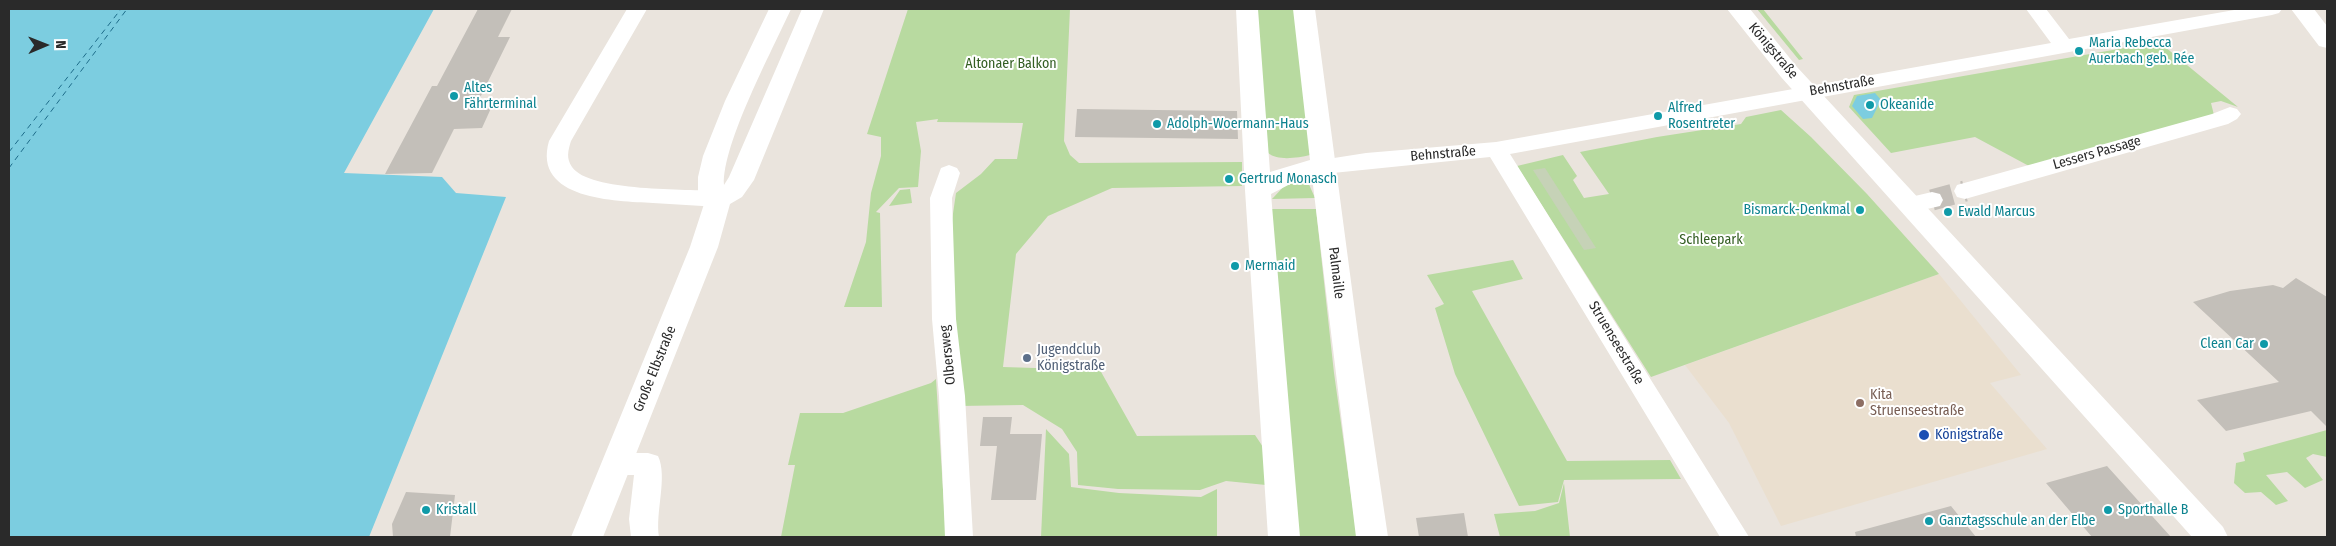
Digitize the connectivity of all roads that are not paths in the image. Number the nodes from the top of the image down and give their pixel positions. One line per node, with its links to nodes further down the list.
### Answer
1 (637, 9): 19 (street)
2 (780, 9): 19 (main road)
3 (812, 9): 19 (main road)
4 (1247, 9): 17 (main road)
5 (1304, 9): 15 (main road, Palmaille)
6 (1738, 9): 12 (main road, Königstraße)
7 (2036, 9): 11 (street)
8 (2272, 9): 11 (street, Behnstraße)
9 (2302, 9): 10 (main road)
10 (2327, 41)
11 (2064, 46): 12 (street, Behnstraße)
12 (1807, 92): 14 (street, Behnstraße); 27 (main road, Königstraße)
13 (2230, 114): 18 (street, Lessers Passage)
14 (1496, 149): 15 (street, Behnstraße); 26 (street, Struenseestraße)
15 (1323, 166): 17 (main road); 25 (main road, Palmaille)
16 (949, 173): 23 (street, Olbersweg)
17 (1258, 190): 24 (main road)
18 (1965, 191)
19 (719, 199): 20 (main road, Große Elbstraße)
20 (616, 464): 21 (main road, Große Elbstraße); 22 (street)
21 (587, 537)
22 (645, 537)
23 (959, 537)
24 (1284, 537)
25 (1372, 537)
26 (1735, 537)
27 (2212, 537)

